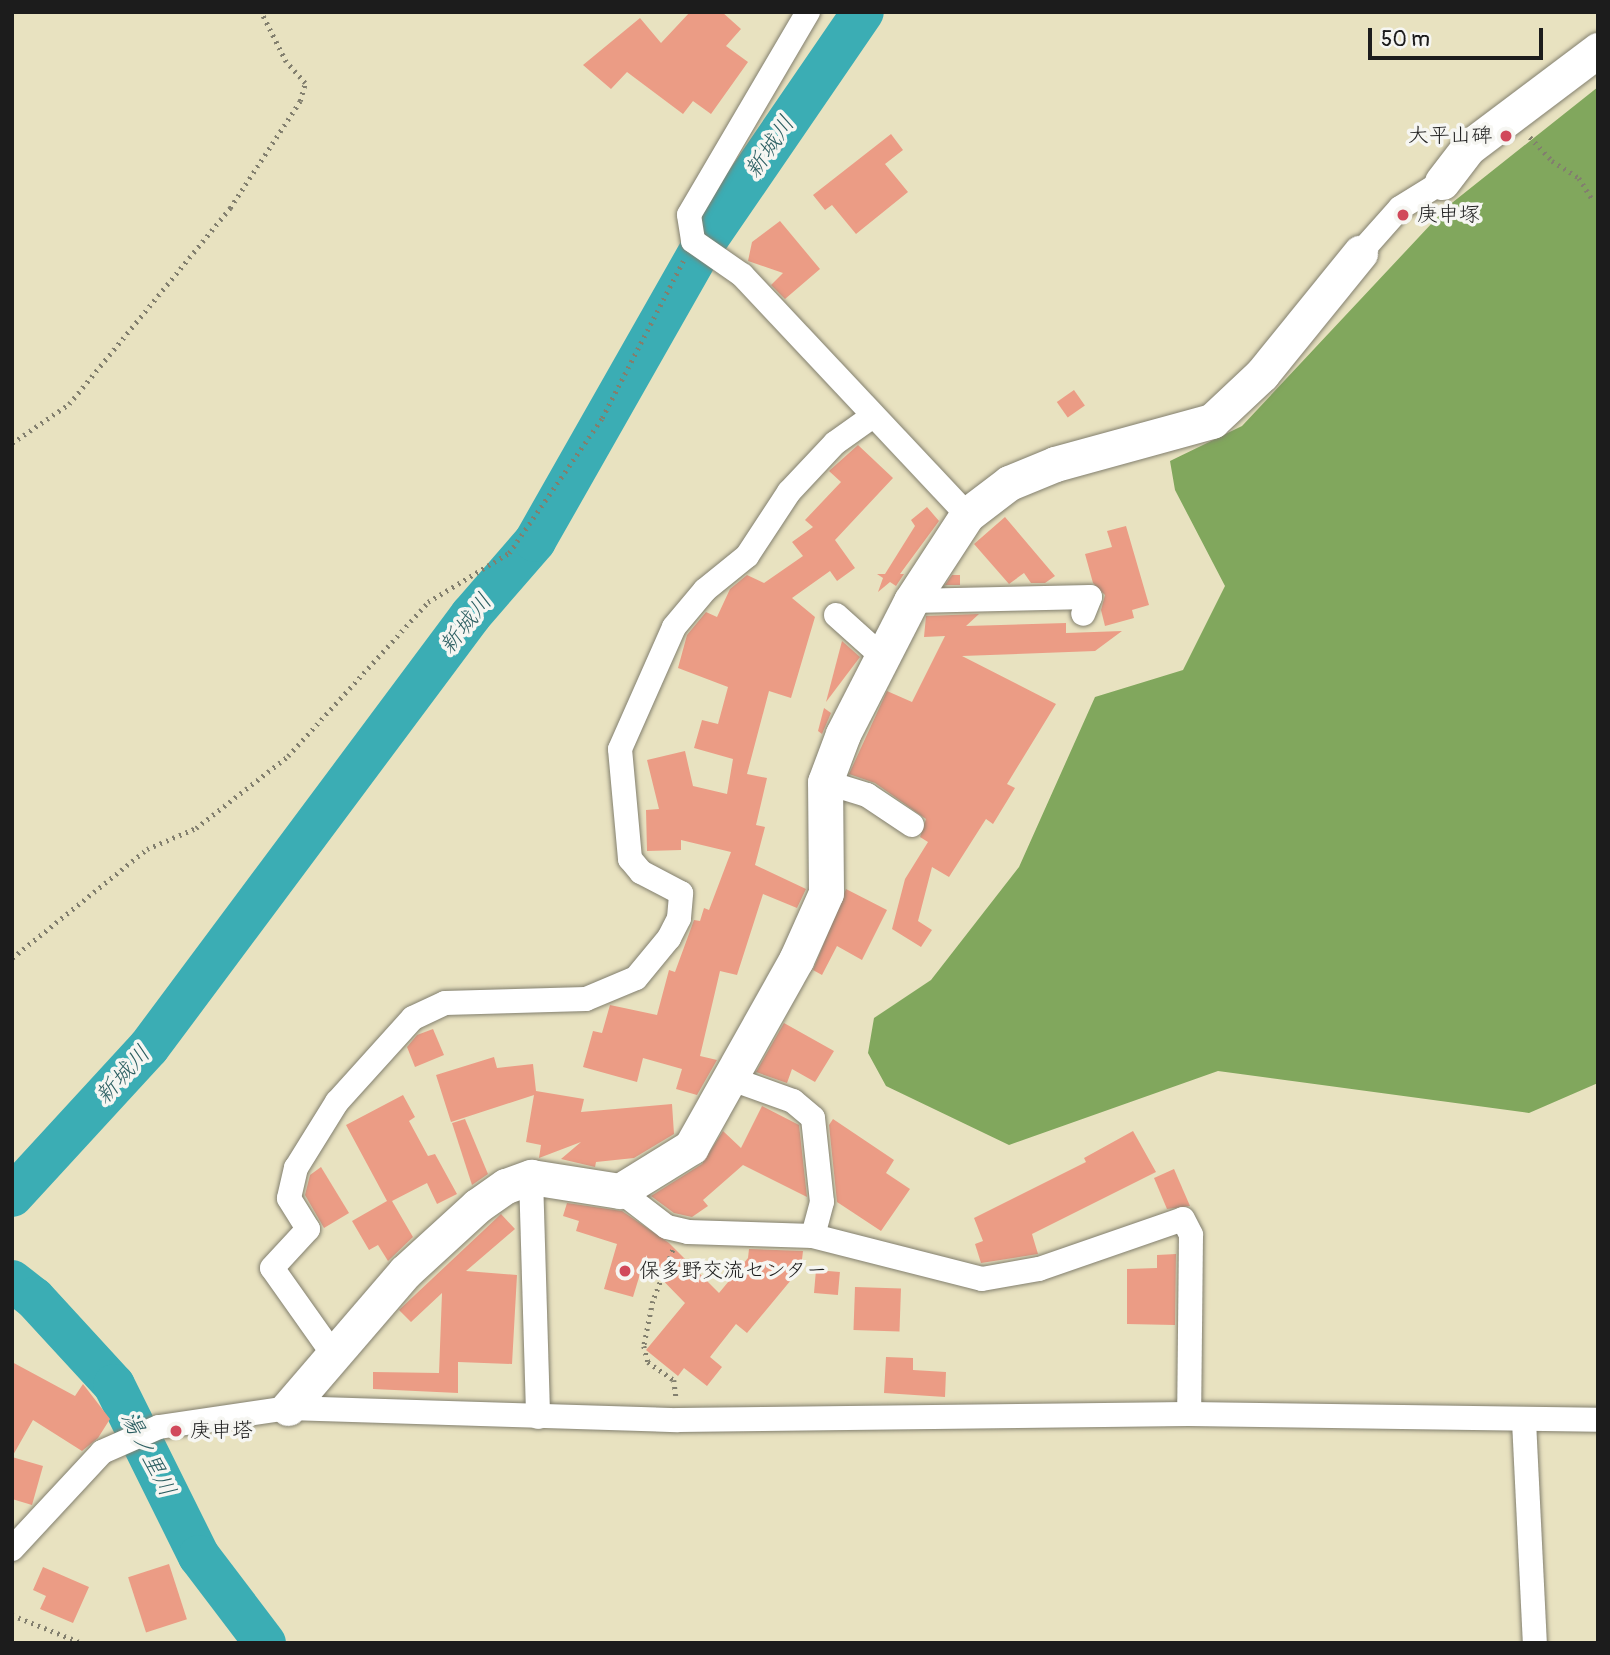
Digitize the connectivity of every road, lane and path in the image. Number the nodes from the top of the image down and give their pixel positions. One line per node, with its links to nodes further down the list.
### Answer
1 (261, 12): 10 (path)
2 (808, 12): 7 (street)
3 (1598, 50): 4 (street)
4 (1511, 115): 5 (street); 6 (path)
5 (1442, 182): 8 (street)
6 (1593, 200)
7 (698, 244): 9 (street); 18 (path)
8 (1360, 253): 11 (street)
9 (873, 416): 11 (street); 24 (street)
10 (12, 443)
11 (967, 515): 12 (street)
12 (911, 601): 13 (street); 15 (street)
13 (1083, 614)
14 (836, 615): 15 (street)
15 (885, 659): 16 (street)
16 (825, 782): 17 (street); 19 (street)
17 (912, 825)
18 (12, 958)
19 (729, 1078): 21 (street); 23 (street)
20 (531, 1177): 21 (street); 24 (street); 27 (street)
21 (620, 1191): 22 (street)
22 (676, 1229): 23 (street); 28 (path)
23 (813, 1236): 26 (street)
24 (333, 1354): 25 (street)
25 (288, 1408): 27 (street); 31 (street)
26 (1188, 1414): 28 (street); 30 (street)
27 (538, 1417): 28 (street)
28 (678, 1420)
29 (1598, 1420): 30 (street)
30 (1524, 1421): 34 (street)
31 (12, 1549)
32 (12, 1615): 33 (path)
33 (82, 1643)
34 (1535, 1643)

